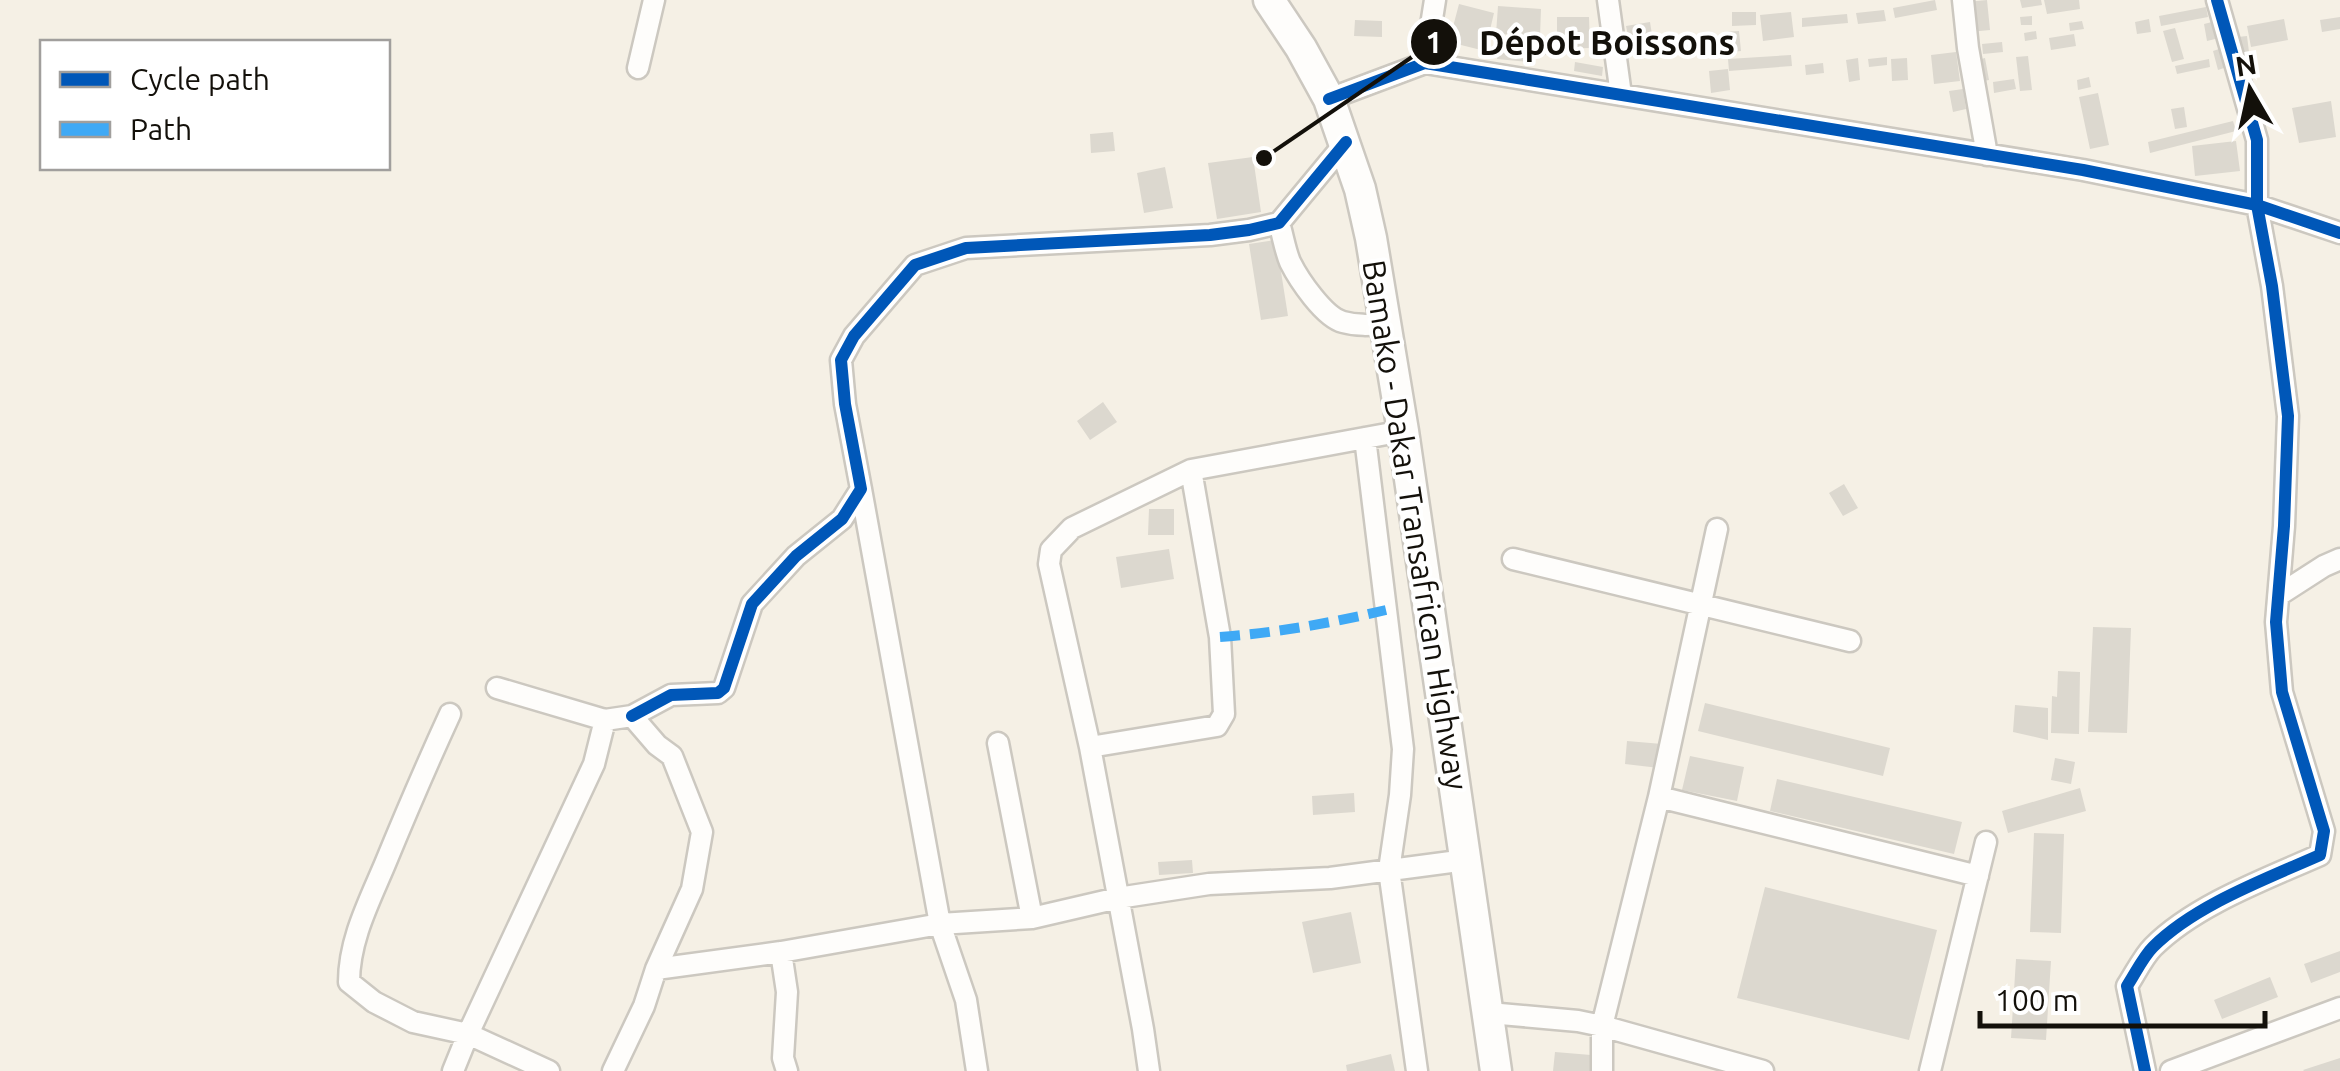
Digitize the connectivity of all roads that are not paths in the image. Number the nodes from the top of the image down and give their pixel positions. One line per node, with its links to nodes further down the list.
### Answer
1 (654, 0): 8 (street)
2 (1269, 0): 10 (highway, Bamako - Dakar Transafrican Highway)
3 (1435, 0): 7 (street)
4 (1608, 0): 9 (street)
5 (1963, 0): 12 (street)
6 (2217, 0): 13 (street)
7 (1424, 63): 9 (street); 10 (street)
8 (638, 68)
9 (1621, 95): 12 (street)
10 (1329, 99): 11 (highway, Bamako - Dakar Transafrican Highway)
11 (1346, 142): 14 (street); 16 (highway, Bamako - Dakar Transafrican Highway)
12 (1987, 155): 13 (street)
13 (2257, 205): 15 (street); 24 (street)
14 (1279, 223): 16 (street); 20 (street)
15 (2340, 232)
16 (1384, 324): 17 (highway, Bamako - Dakar Transafrican Highway)
17 (1403, 431): 18 (street); 35 (highway, Bamako - Dakar Transafrican Highway)
18 (1365, 438): 19 (street); 36 (street)
19 (1191, 470): 32 (street); 32 (street)
20 (861, 489): 29 (street); 40 (street)
21 (1717, 528): 25 (street)
22 (1514, 559): 25 (street)
23 (2340, 560): 24 (street)
24 (2278, 595): 58 (street)
25 (1701, 605): 26 (street); 33 (street)
26 (1850, 641)
27 (498, 688): 30 (street)
28 (450, 714): 46 (street)
29 (632, 716): 30 (street); 42 (street)
30 (604, 720): 46 (street)
31 (998, 743): 39 (street)
32 (1090, 748): 38 (street)
33 (1659, 797): 37 (street); 45 (street)
34 (1986, 842): 37 (street)
35 (1466, 860): 36 (street); 44 (highway, Bamako - Dakar Transafrican Highway)
36 (1389, 870): 38 (street); 53 (street)
37 (1978, 876): 57 (street)
38 (1118, 898): 39 (street); 52 (street)
39 (1032, 918): 40 (street)
40 (940, 924): 41 (street); 51 (street)
41 (781, 952): 42 (street); 50 (street)
42 (656, 968): 49 (street)
43 (2340, 1008): 59 (street)
44 (1489, 1013): 45 (street); 54 (highway, Bamako - Dakar Transafrican Highway)
45 (1602, 1026): 55 (street); 56 (street)
46 (468, 1034): 47 (street); 48 (street)
47 (453, 1071)
48 (549, 1071)
49 (613, 1071)
50 (787, 1071)
51 (977, 1071)
52 (1149, 1071)
53 (1417, 1071)
54 (1496, 1071)
55 (1602, 1071)
56 (1762, 1071)
57 (1930, 1071)
58 (2145, 1071)
59 (2171, 1071)

